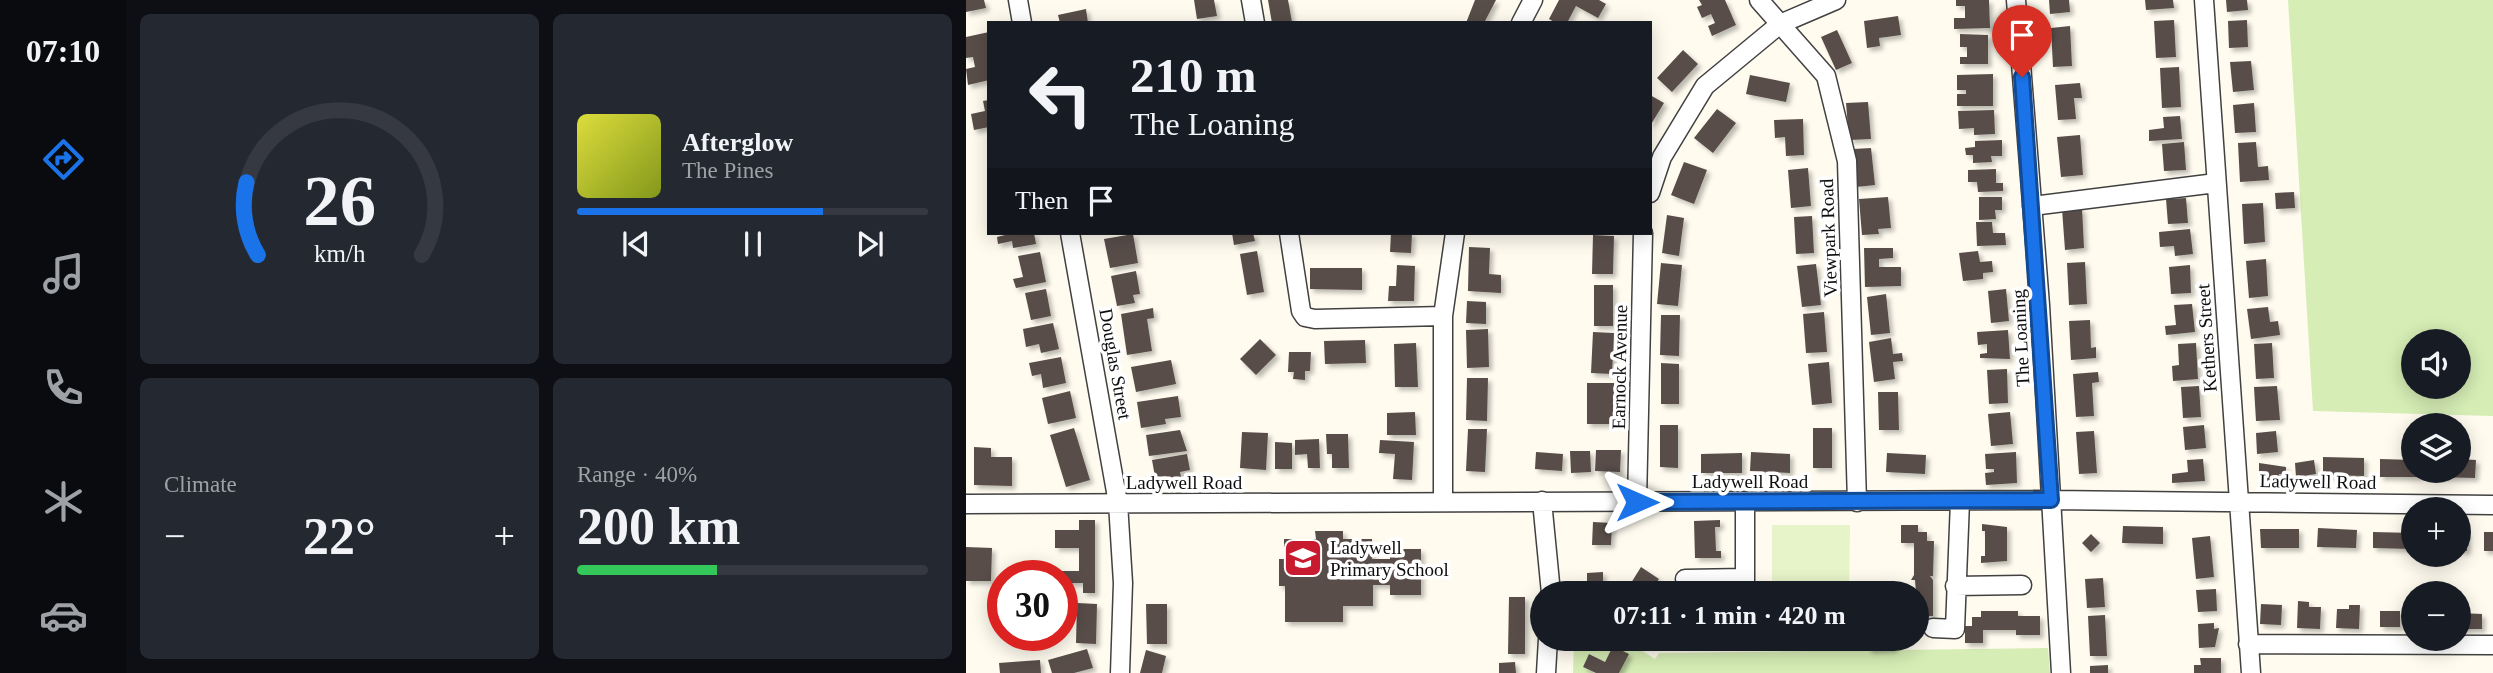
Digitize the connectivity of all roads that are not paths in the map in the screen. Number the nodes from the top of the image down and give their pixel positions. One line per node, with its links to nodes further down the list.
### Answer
1 (1018, 0): 8 (street)
2 (1251, 0): 9 (street)
3 (1533, 0): 10 (street)
4 (1759, 0): 11 (street, Viewpark Road)
5 (1836, 0): 11 (street)
6 (2016, 0): 14 (street, The Loaning)
7 (2204, 0): 12 (street, Kethers Street)
8 (1022, 21)
9 (1255, 21)
10 (1522, 21)
11 (1780, 24): 13 (street); 27 (street, Viewpark Road)
12 (2216, 183): 14 (street); 21 (street, Kethers Street)
13 (1652, 187)
14 (2032, 206): 20 (street, The Loaning)
15 (1070, 235): 28 (street, Douglas Street)
16 (1289, 235): 19 (street)
17 (1455, 235): 19 (street)
18 (1643, 235): 25 (street, Earnock Avenue)
19 (1443, 316): 22 (street)
20 (2051, 500): 21 (street, Ladywell Road); 24 (street, Ladywell Road); 43 (street, The Loaning)
21 (2238, 500): 30 (street, Ladywell Road); 38 (street, Kethers Street)
22 (1443, 501): 23 (street, Ladywell Road); 28 (street, Ladywell Road)
23 (1542, 501): 25 (street, Ladywell Road); 32 (street)
24 (1960, 501): 27 (street, Ladywell Road); 36 (street)
25 (1637, 502): 26 (street, Ladywell Road)
26 (1745, 502): 27 (street, Ladywell Road); 34 (street)
27 (1857, 502)
28 (1118, 503): 29 (street, Ladywell Road); 41 (street, Douglas Street)
29 (966, 504)
30 (2493, 505)
31 (1685, 579): 33 (street)
32 (1550, 581)
33 (1702, 581)
34 (1745, 581)
35 (2022, 585): 36 (street)
36 (1955, 586): 37 (street)
37 (1933, 628)
38 (2248, 644): 39 (street); 44 (street, Kethers Street)
39 (2493, 645)
40 (1547, 651): 42 (street)
41 (1120, 673)
42 (1546, 673)
43 (2061, 673)
44 (2250, 673)

